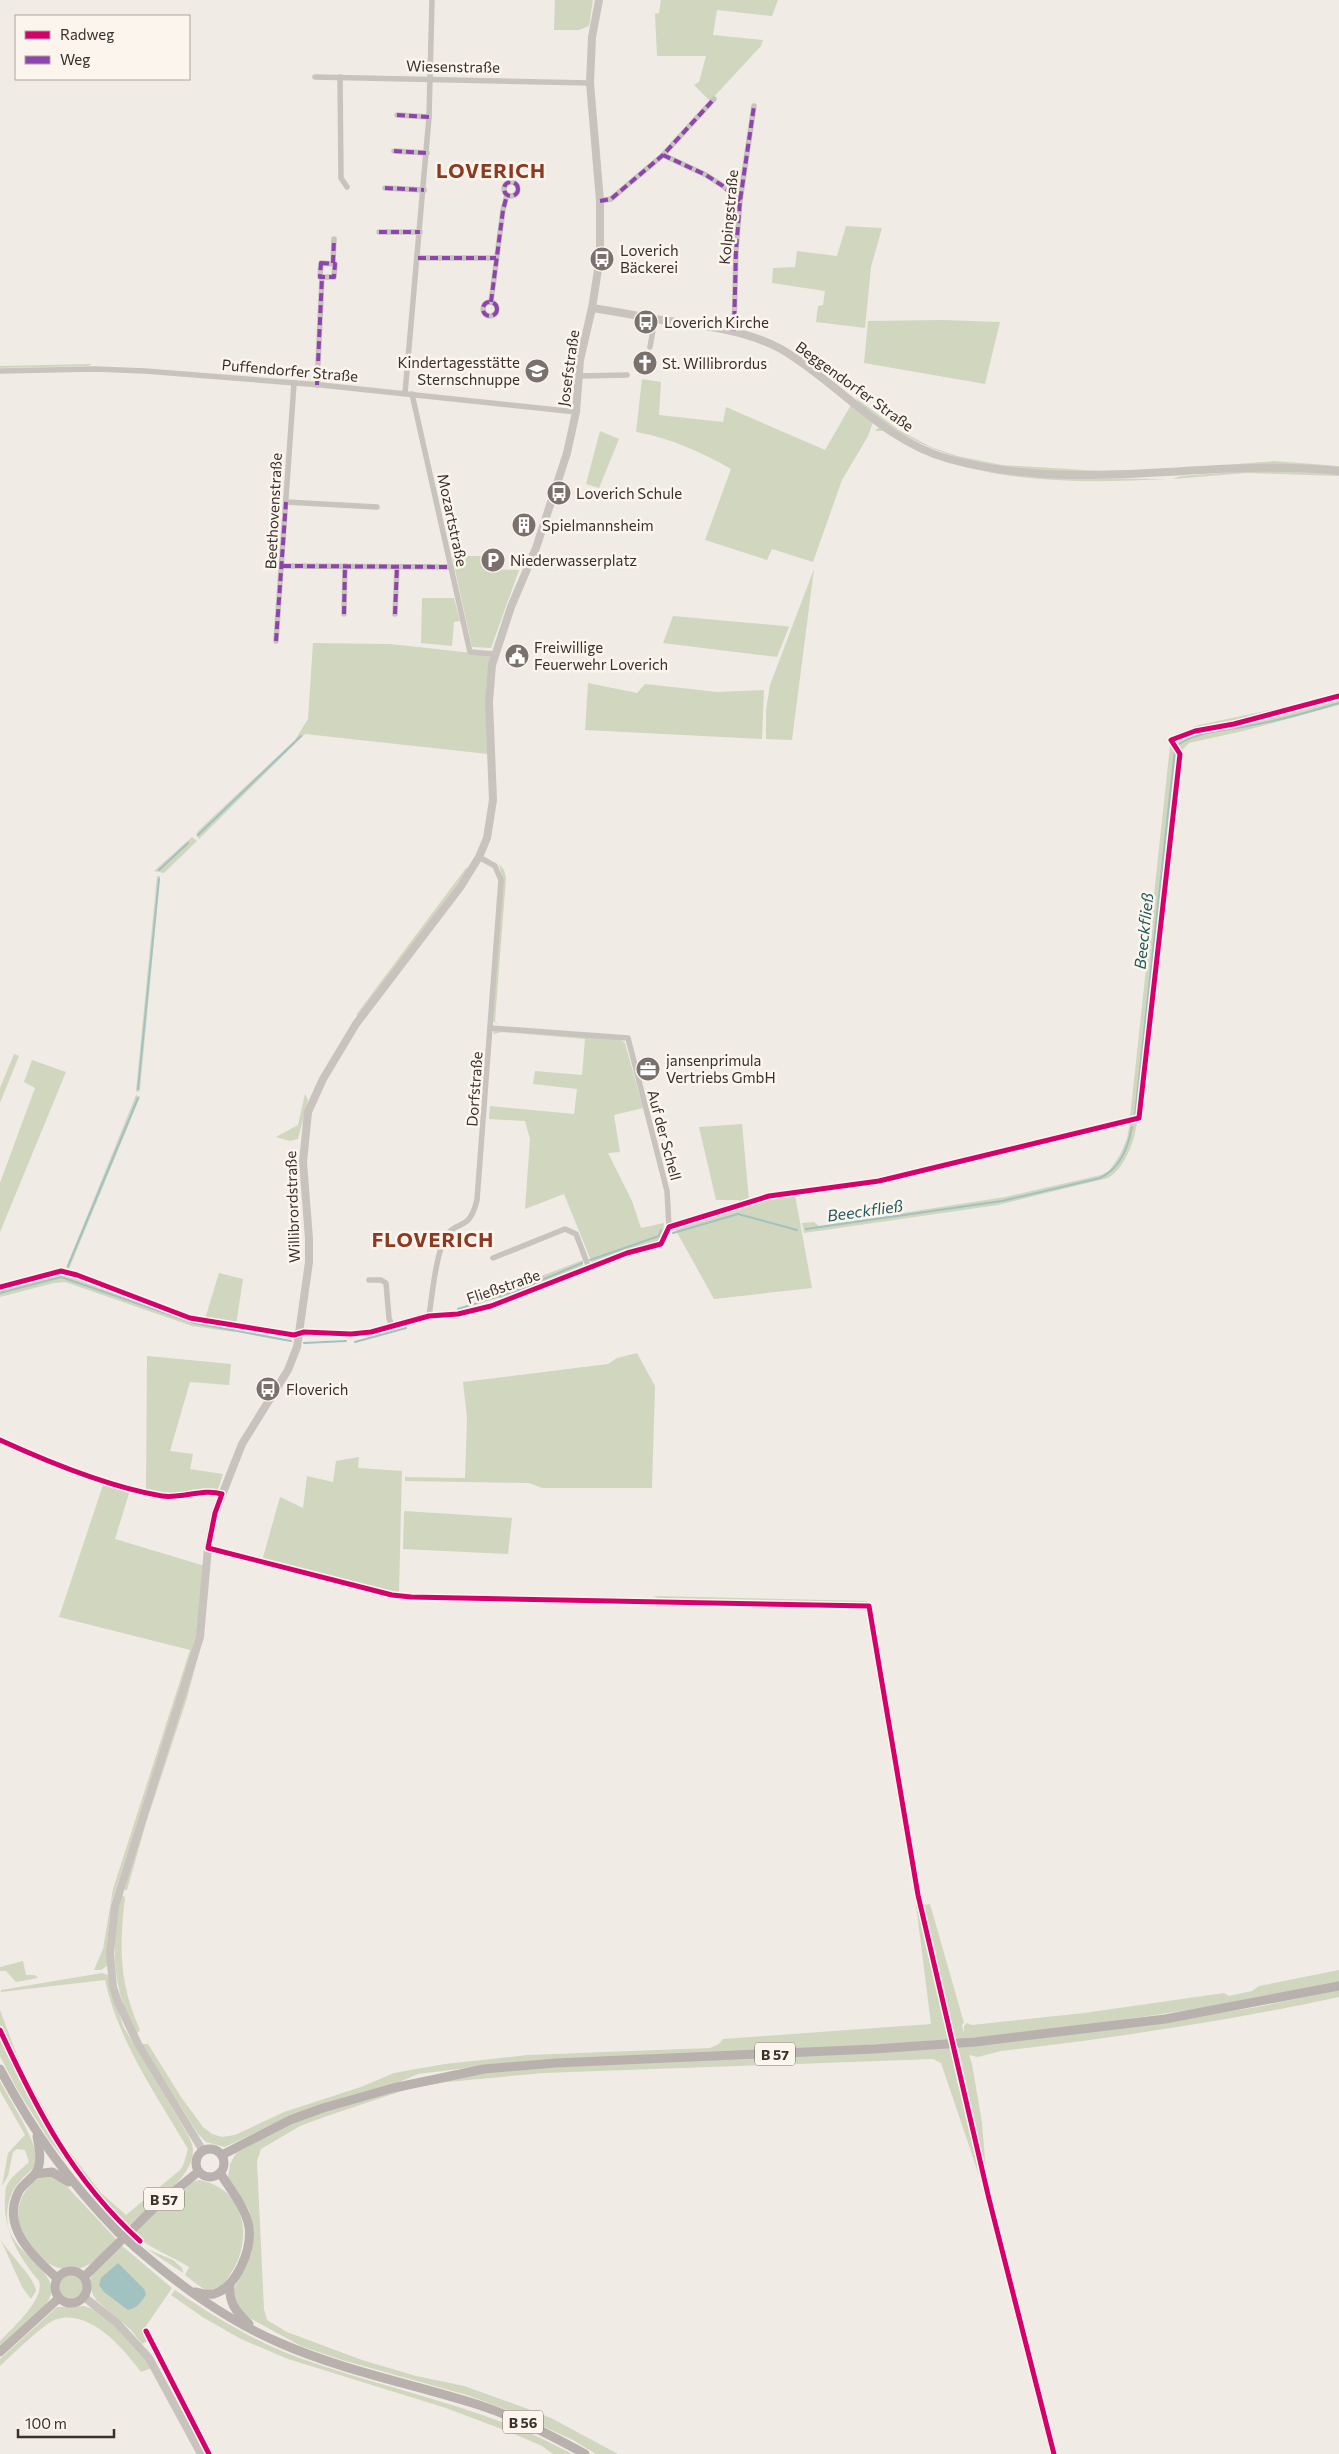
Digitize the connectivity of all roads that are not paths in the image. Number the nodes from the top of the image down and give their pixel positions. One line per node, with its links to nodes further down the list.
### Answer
1 (432, 0): 5 (street)
2 (599, 0): 6 (street, Josefstraße)
3 (315, 76): 4 (street, Wiesenstraße)
4 (340, 77): 5 (street, Wiesenstraße); 14 (street)
5 (432, 79): 6 (street, Wiesenstraße); 10 (street)
6 (590, 83): 18 (street, Josefstraße)
7 (714, 99): 13 (street)
8 (754, 106): 19 (street, Kolpingstraße)
9 (397, 115): 10 (street)
10 (430, 117): 12 (street)
11 (394, 151): 12 (street)
12 (427, 153): 16 (street)
13 (663, 155): 18 (street); 19 (street)
14 (347, 187)
15 (385, 188): 16 (street)
16 (424, 190): 21 (street)
17 (507, 195): 24 (street)
18 (600, 201): 28 (street, Josefstraße)
19 (740, 201): 30 (street, Kolpingstraße)
20 (379, 232): 21 (street)
21 (420, 232): 23 (street)
22 (334, 239): 25 (street)
23 (418, 258): 24 (street); 37 (street)
24 (496, 258): 27 (street)
25 (333, 263): 26 (street); 26 (street)
26 (322, 277): 36 (street)
27 (491, 302)
28 (592, 308): 29 (street, Beggendorfer Straße); 34 (street, Josefstraße)
29 (655, 319): 30 (street, Beggendorfer Straße); 31 (street)
30 (734, 331): 40 (street, Beggendorfer Straße)
31 (650, 347)
32 (0, 371): 35 (street, Puffendorfer Straße)
33 (627, 375): 34 (street)
34 (579, 376): 39 (street, Josefstraße)
35 (294, 383): 36 (street, Puffendorfer Straße); 41 (street, Beethovenstraße)
36 (317, 385): 37 (street, Puffendorfer Straße)
37 (405, 393): 38 (street, Puffendorfer Straße)
38 (412, 394): 39 (street, Puffendorfer Straße); 46 (street, Mozartstraße)
39 (576, 412): 50 (street, Josefstraße)
40 (1339, 471)
41 (286, 502): 42 (street); 43 (street, Beethovenstraße)
42 (377, 507)
43 (283, 566): 44 (street); 49 (street, Beethovenstraße)
44 (345, 566): 45 (street); 47 (street)
45 (397, 567): 46 (street); 48 (street)
46 (451, 567): 50 (street, Mozartstraße)
47 (344, 614)
48 (395, 614)
49 (276, 642)
50 (495, 654): 51 (street, Josefstraße)
51 (491, 728): 52 (street, Willibrordstraße)
52 (480, 856): 53 (street, Dorfstraße); 60 (street, Willibrordstraße)
53 (490, 1028): 54 (street, Auf der Schell); 58 (street, Dorfstraße)
54 (669, 1227): 56 (street, Fließstraße)
55 (493, 1258): 56 (street)
56 (588, 1268): 58 (street, Fließstraße)
57 (369, 1280): 59 (street)
58 (429, 1316): 59 (street, Fließstraße)
59 (392, 1326): 60 (street, Fließstraße)
60 (299, 1333): 64 (street, Willibrordstraße)
61 (1339, 1986): 65 (main road, B 57)
62 (0, 2069): 63 (main road, B 56)
63 (36, 2133): 68 (main road, B 56); 69 (main road, B 56)
64 (203, 2151): 65 (main road); 66 (main road, B 57)
65 (222, 2155): 67 (main road)
66 (198, 2172): 67 (main road, B 57); 70 (main road, B 57)
67 (220, 2173): 72 (main road)
68 (35, 2174): 69 (main road, B 56); 71 (main road)
69 (76, 2186): 73 (main road, B 56, bridge)
70 (84, 2277): 71 (main road); 74 (main road)
71 (57, 2278): 75 (main road)
72 (230, 2284): 73 (main road, B 56); 76 (main road, B 56)
73 (187, 2289): 76 (main road, B 56)
74 (84, 2297): 75 (main road); 78 (street)
75 (59, 2298): 77 (main road)
76 (257, 2332): 79 (main road, B 56)
77 (0, 2352)
78 (202, 2454)
79 (585, 2454)

